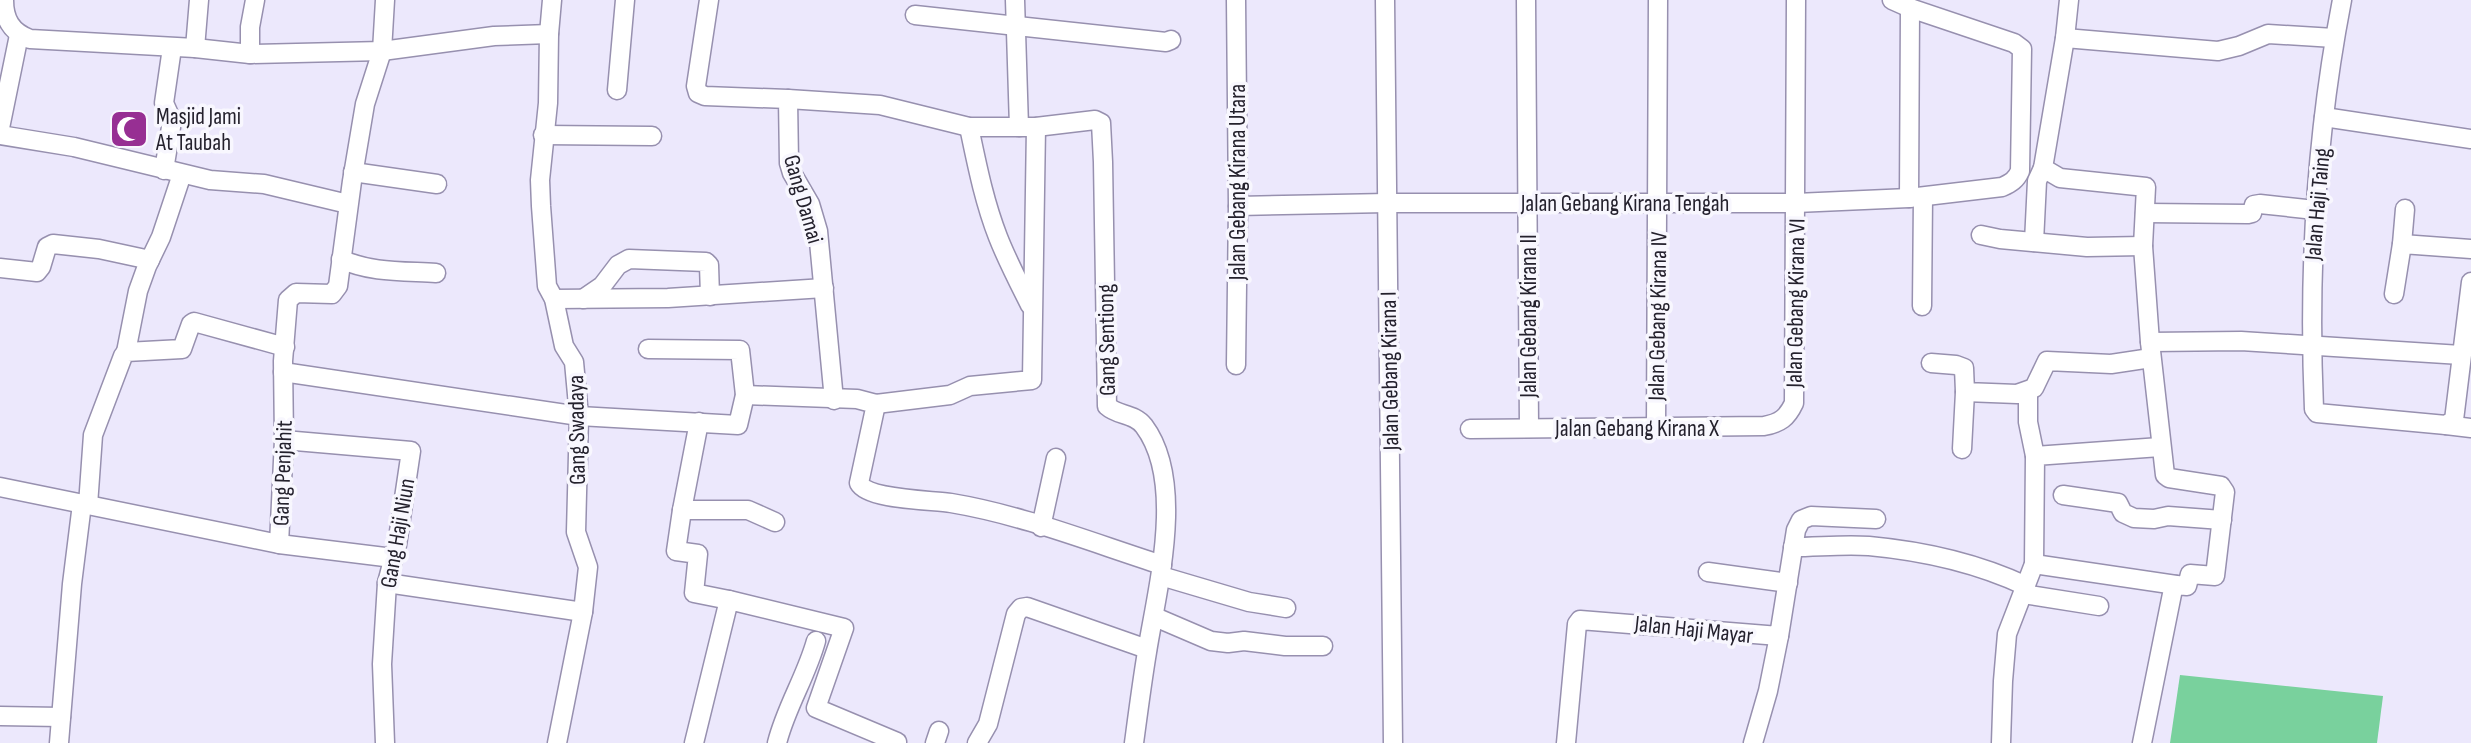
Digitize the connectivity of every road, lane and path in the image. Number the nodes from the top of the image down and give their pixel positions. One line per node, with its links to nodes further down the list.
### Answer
1 (4, 0): 21 (street)
2 (199, 0): 26 (street)
3 (255, 0): 28 (street)
4 (385, 0): 27 (street, Gang Penjahit)
5 (552, 0): 20 (street, Gang Swadaya)
6 (625, 0): 29 (street)
7 (709, 0): 30 (street)
8 (1015, 0): 19 (street)
9 (1236, 0): 50 (street, Jalan Gebang Kirana Utara)
10 (1385, 0): 45 (street, Jalan Gebang Kirana I)
11 (1526, 0): 46 (street, Jalan Gebang Kirana II)
12 (1658, 0): 47 (street, Jalan Gebang Kirana IV)
13 (1796, 0): 48 (street, Jalan Gebang Kirana VI)
14 (1892, 0): 17 (street)
15 (2068, 0): 22 (street)
16 (2342, 0): 23 (street, Jalan Haji Taing)
17 (1910, 8): 44 (street); 44 (street, Jalan Gebang Kirana Tengah)
18 (915, 15): 19 (street)
19 (1016, 25): 24 (street); 33 (street)
20 (549, 34): 27 (street); 36 (street, Gang Swadaya)
21 (19, 35): 25 (street); 34 (street)
22 (2065, 38): 23 (street); 39 (street)
23 (2334, 38): 31 (street, Jalan Haji Taing)
24 (1171, 40)
25 (172, 48): 26 (street); 40 (street)
26 (195, 48): 28 (street)
27 (382, 51): 28 (street); 41 (street, Gang Penjahit)
28 (250, 54)
29 (617, 90)
30 (788, 99): 32 (street, Gang Sentiong); 64 (street, Gang Damai)
31 (2324, 117): 38 (street); 52 (street, Jalan Haji Taing)
32 (969, 127): 33 (street, Gang Sentiong); 70 (street)
33 (1027, 127): 70 (street); 110 (street, Gang Sentiong)
34 (0, 128)
35 (0, 135): 40 (street)
36 (543, 135): 37 (street); 67 (street, Gang Swadaya)
37 (652, 136)
38 (2471, 139)
39 (2043, 168): 53 (street); 55 (street)
40 (164, 170): 42 (street)
41 (353, 172): 43 (street); 49 (street, Gang Penjahit)
42 (182, 174): 49 (street); 60 (street)
43 (438, 184)
44 (1916, 197): 48 (street, Jalan Gebang Kirana Tengah); 69 (street)
45 (1387, 203): 46 (street, Jalan Gebang Kirana Tengah); 50 (street, Jalan Gebang Kirana Tengah); 135 (street, Jalan Gebang Kirana I)
46 (1528, 203): 47 (street, Jalan Gebang Kirana Tengah); 89 (street, Jalan Gebang Kirana II)
47 (1658, 203): 48 (street, Jalan Gebang Kirana Tengah); 90 (street, Jalan Gebang Kirana IV)
48 (1796, 203): 84 (street, Jalan Gebang Kirana VI)
49 (348, 204): 59 (street, Gang Penjahit)
50 (1238, 206): 78 (street, Jalan Gebang Kirana Utara)
51 (2405, 209): 56 (street)
52 (2315, 210): 53 (street); 71 (street, Jalan Haji Taing)
53 (2145, 213): 57 (street)
54 (1981, 235): 55 (street)
55 (2034, 242): 57 (street)
56 (2402, 244): 58 (street); 65 (street)
57 (2143, 246): 74 (street)
58 (2471, 250)
59 (341, 258): 62 (street); 72 (street, Gang Penjahit)
60 (150, 260): 61 (street); 75 (street)
61 (0, 268)
62 (436, 273)
63 (2471, 282): 76 (street)
64 (824, 288): 66 (street); 83 (street, Gang Damai)
65 (2394, 294)
66 (710, 296): 68 (street); 68 (street)
67 (554, 299): 68 (street); 86 (street, Gang Swadaya)
68 (583, 299)
69 (1922, 306)
70 (1032, 309): 85 (street)
71 (2311, 344): 74 (street); 76 (street); 88 (street, Jalan Haji Taing)
72 (285, 347): 75 (street); 79 (street, Gang Penjahit)
73 (648, 349): 82 (street)
74 (2150, 350): 81 (street); 94 (street)
75 (127, 352): 100 (street)
76 (2461, 355): 88 (street)
77 (1931, 363): 80 (street)
78 (1236, 365)
79 (283, 372): 86 (street); 93 (street, Gang Penjahit)
80 (1965, 392): 81 (street); 95 (street)
81 (2028, 392): 96 (street)
82 (745, 395): 83 (street); 87 (street)
83 (834, 400): 85 (street)
84 (1794, 403): 90 (street, Jalan Gebang Kirana X)
85 (876, 404): 105 (street)
86 (579, 416): 87 (street); 119 (street, Gang Swadaya)
87 (699, 422): 101 (street)
88 (2446, 425): 91 (street)
89 (1529, 428): 90 (street, Jalan Gebang Kirana X); 92 (street, Jalan Gebang Kirana X)
90 (1656, 428)
91 (2471, 428)
92 (1470, 429)
93 (284, 440): 106 (street, Gang Penjahit); 108 (street, Gang Haji Niun)
94 (2160, 447): 96 (street); 103 (street)
95 (1962, 449)
96 (2035, 456): 109 (street)
97 (1056, 458): 105 (street)
98 (0, 487): 100 (street, Gang Penjahit)
99 (2063, 495): 103 (street)
100 (85, 505): 106 (street, Gang Penjahit); 126 (street)
101 (682, 510): 104 (street); 116 (street)
102 (1876, 519): 107 (street, Jalan Haji Mayar)
103 (2222, 520): 114 (street)
104 (775, 522)
105 (1041, 527): 110 (street)
106 (279, 544): 108 (street)
107 (1793, 547): 113 (street, Jalan Haji Mayar); 115 (street)
108 (393, 558): 112 (street, Gang Haji Niun)
109 (2034, 564): 114 (street); 115 (street)
110 (1161, 570): 118 (street); 120 (street, Gang Sentiong)
111 (1708, 572): 113 (street)
112 (387, 583): 119 (street); 128 (street, Gang Haji Niun)
113 (1788, 583): 121 (street, Jalan Haji Mayar)
114 (2176, 585): 139 (street)
115 (2024, 590): 117 (street); 138 (street)
116 (729, 600): 130 (street); 132 (street)
117 (2099, 606)
118 (1286, 608)
119 (583, 612): 129 (street, Gang Swadaya)
120 (1155, 617): 123 (street); 124 (street, Gang Sentiong)
121 (1779, 636): 136 (street, Jalan Haji Mayar); 137 (street)
122 (816, 641): 131 (street)
123 (1322, 646)
124 (1147, 649): 133 (street); 134 (street, Gang Sentiong)
125 (0, 716): 126 (street)
126 (61, 717): 127 (street)
127 (60, 743)
128 (385, 743)
129 (557, 743)
130 (694, 743)
131 (777, 743)
132 (898, 743)
133 (976, 743)
134 (1134, 743)
135 (1393, 743)
136 (1566, 743)
137 (1753, 743)
138 (2001, 743)
139 (2142, 743)

